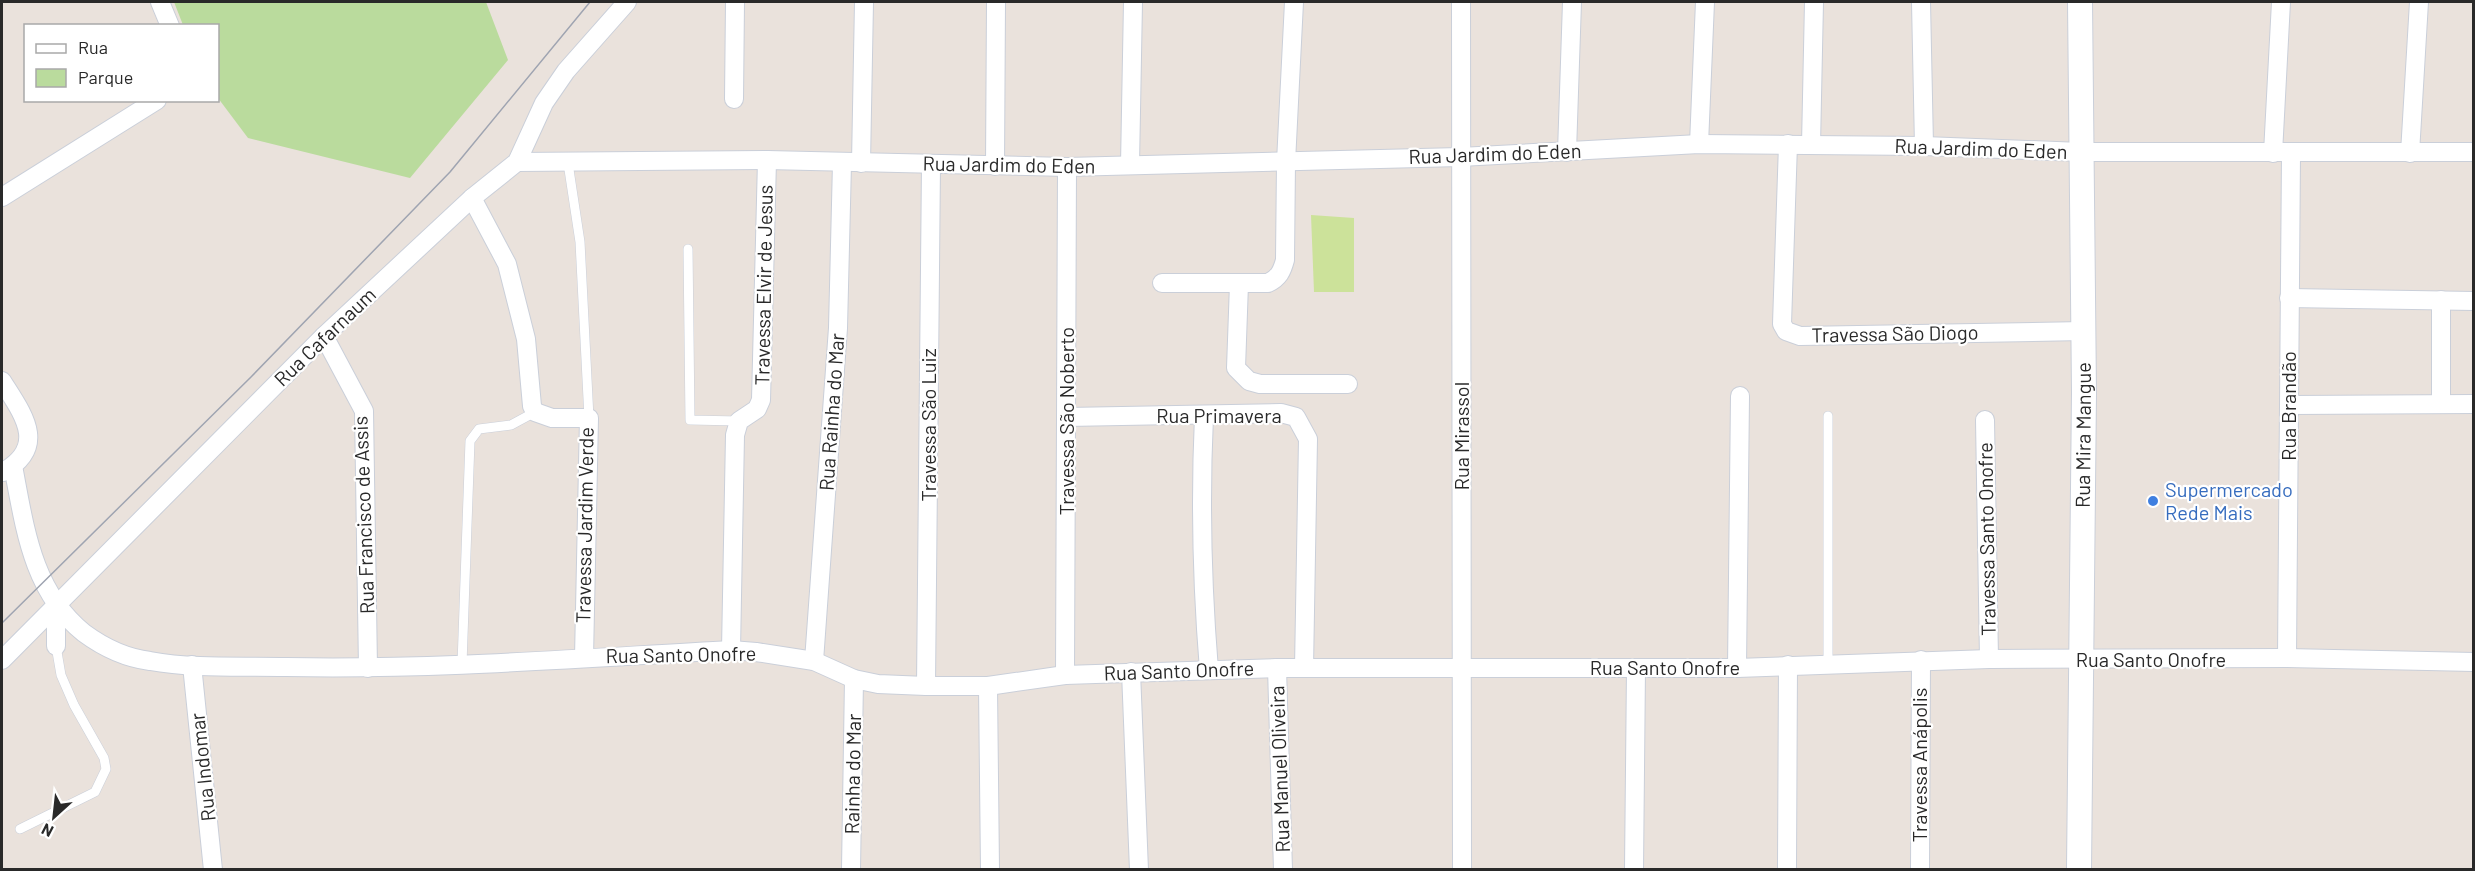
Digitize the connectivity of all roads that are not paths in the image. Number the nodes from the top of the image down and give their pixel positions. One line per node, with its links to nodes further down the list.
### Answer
1 (160, 2): 16 (street)
2 (627, 2): 30 (street, Rua Cafarnaum)
3 (735, 2): 17 (street)
4 (864, 2): 34 (street)
5 (996, 2): 37 (street)
6 (1133, 2): 36 (street)
7 (1294, 2): 31 (street)
8 (1461, 2): 28 (street, Rua Mirassol)
9 (1572, 2): 23 (street)
10 (1705, 2): 19 (street)
11 (1814, 2): 21 (street)
12 (1921, 2): 22 (street)
13 (2080, 2): 24 (main road, Rua Mira Mangue)
14 (2281, 2): 26 (street, Rua Brandão)
15 (2419, 2): 27 (street)
16 (169, 24)
17 (734, 99)
18 (154, 102): 39 (street)
19 (1699, 144): 20 (street, Rua Jardim do Eden); 23 (street, Rua Jardim do Eden)
20 (1788, 144): 21 (street, Rua Jardim do Eden); 47 (street, Travessa São Diogo)
21 (1811, 145): 22 (street, Rua Jardim do Eden)
22 (1924, 146): 24 (street, Rua Jardim do Eden)
23 (1567, 152): 28 (street, Rua Jardim do Eden)
24 (2081, 152): 26 (street, Rua Jardim do Eden); 47 (main road, Rua Mira Mangue)
25 (2474, 152): 27 (street, Rua Jardim do Eden)
26 (2282, 153): 27 (street, Rua Jardim do Eden); 44 (street, Rua Brandão)
27 (2410, 153)
28 (1460, 157): 31 (street, Rua Jardim do Eden); 83 (street, Rua Mirassol)
29 (767, 160): 32 (street, Rua Jardim do Eden); 33 (street, Rua Jardim do Eden); 61 (street, Travessa Elvir de Jesus)
30 (517, 162): 32 (street, Rua Jardim do Eden); 40 (street, Rua Cafarnaum)
31 (1286, 162): 36 (street, Rua Jardim do Eden); 43 (street)
32 (568, 163): 59 (lane)
33 (842, 163): 34 (street, Rua Jardim do Eden); 72 (street, Rua Rainha do Mar)
34 (861, 163): 35 (street, Rua Jardim do Eden)
35 (931, 164): 37 (street, Rua Jardim do Eden); 88 (street, Travessa São Luiz)
36 (1130, 165): 38 (street, Rua Jardim do Eden)
37 (995, 166): 38 (street, Rua Jardim do Eden)
38 (1067, 167): 58 (street, Travessa São Noberto)
39 (2, 197)
40 (472, 198): 48 (street, Rua Cafarnaum); 55 (street)
41 (688, 249): 61 (lane)
42 (1162, 283): 43 (street)
43 (1239, 284): 50 (street)
44 (2289, 298): 45 (street); 54 (street, Rua Brandão)
45 (2441, 300): 46 (street); 52 (street)
46 (2474, 300)
47 (2084, 331): 71 (main road, Rua Mira Mangue)
48 (324, 336): 63 (street, Rua Cafarnaum); 78 (street, Rua Francisco de Assis)
49 (2, 381): 62 (street)
50 (1348, 384)
51 (1740, 396): 82 (street)
52 (2441, 404): 53 (street); 54 (street)
53 (2474, 404)
54 (2289, 405): 67 (street, Rua Brandão)
55 (535, 412): 59 (street, Travessa Jardim Verde); 74 (lane)
56 (1204, 416): 58 (street, Rua Primavera); 80 (street, Rua Primavera); 84 (street)
57 (1828, 416): 75 (lane)
58 (1067, 417): 86 (street, Travessa São Noberto)
59 (589, 418): 66 (street, Travessa Jardim Verde)
60 (1985, 420): 68 (street, Travessa Santo Onofre)
61 (740, 421): 65 (street)
62 (7, 469): 63 (street, Rua Santo Onofre)
63 (56, 606): 64 (street); 69 (street, Rua Cafarnaum); 76 (street, Rua Santo Onofre)
64 (56, 646): 90 (lane)
65 (731, 650): 66 (street, Rua Santo Onofre); 72 (street, Rua Santo Onofre)
66 (584, 658): 74 (street, Rua Santo Onofre)
67 (2287, 658): 71 (street, Rua Santo Onofre); 73 (street, Rua Santo Onofre)
68 (1989, 659): 70 (street, Rua Santo Onofre); 71 (street, Rua Santo Onofre)
69 (2, 660)
70 (1920, 660): 75 (street, Rua Santo Onofre); 99 (street, Travessa Anápolis)
71 (2083, 660): 100 (main road, Rua Mira Mangue)
72 (814, 661): 87 (street, Rua Santo Onofre)
73 (2474, 662)
74 (462, 664): 78 (street, Rua Santo Onofre)
75 (1828, 664): 77 (street, Rua Santo Onofre)
76 (192, 665): 78 (street, Rua Santo Onofre); 92 (street, Rua Indomar)
77 (1788, 665): 82 (street, Rua Santo Onofre); 91 (street)
78 (368, 668)
79 (1276, 668): 80 (street, Rua Santo Onofre); 84 (street, Rua Santo Onofre); 96 (street, Rua Manuel Oliveira)
80 (1304, 668): 83 (street, Rua Santo Onofre)
81 (1636, 668): 82 (street, Rua Santo Onofre); 83 (street, Rua Santo Onofre); 98 (street)
82 (1737, 668)
83 (1463, 669): 97 (street, Rua Mirassol)
84 (1209, 670): 85 (street, Rua Santo Onofre)
85 (1131, 672): 86 (street, Rua Santo Onofre); 95 (street)
86 (1065, 675): 89 (street, Rua Santo Onofre)
87 (854, 680): 88 (street, Rua Santo Onofre); 93 (street, Rainha do Mar)
88 (926, 686): 89 (street, Rua Santo Onofre)
89 (988, 686): 94 (street)
90 (20, 829)
91 (1787, 867)
92 (213, 870)
93 (851, 870)
94 (990, 870)
95 (1139, 870)
96 (1283, 870)
97 (1462, 870)
98 (1634, 870)
99 (1920, 870)
100 (2079, 870)

